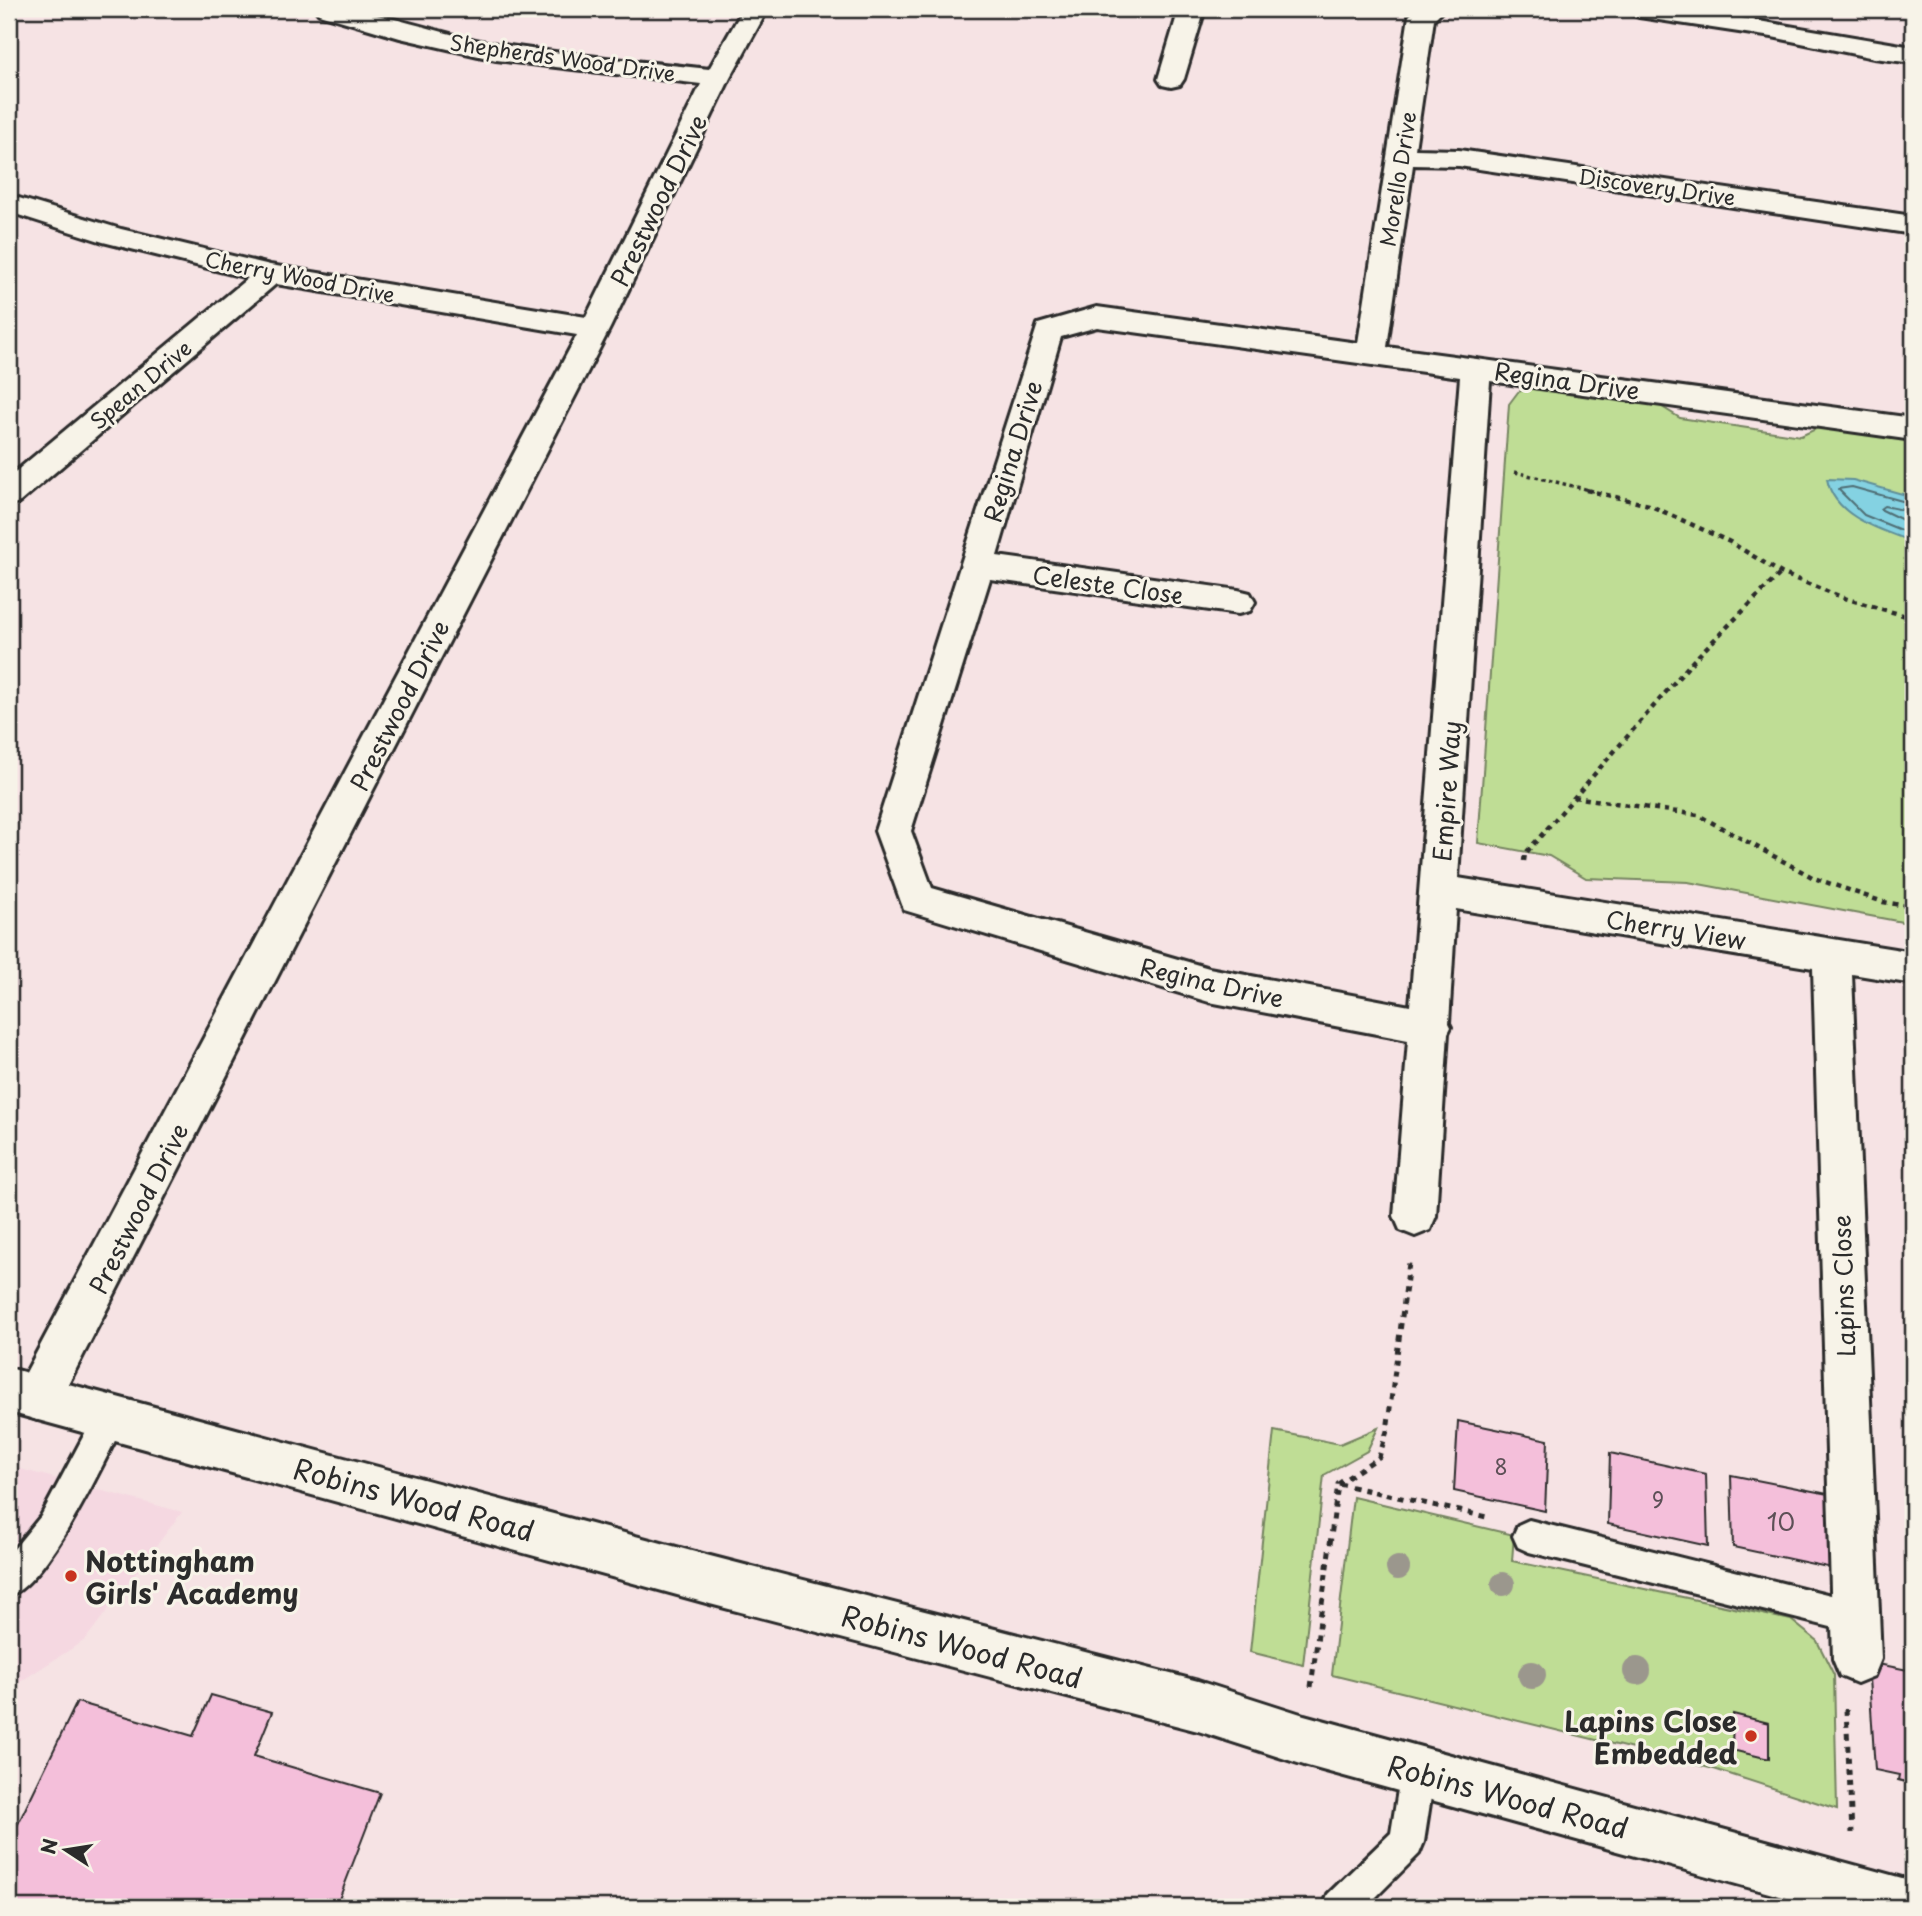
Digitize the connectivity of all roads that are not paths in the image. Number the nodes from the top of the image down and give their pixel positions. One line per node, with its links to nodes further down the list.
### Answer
1 (328, 9): 7 (street, Shepherds Wood Drive)
2 (755, 9): 7 (street, Prestwood Drive)
3 (1192, 9): 8 (street)
4 (1431, 9): 9 (street, Morello Drive)
5 (1639, 9): 6 (street)
6 (1913, 55)
7 (717, 78): 13 (street, Prestwood Drive)
8 (1171, 79)
9 (1401, 158): 11 (street, Discovery Drive); 14 (street, Morello Drive)
10 (9, 203): 12 (street, Cherry Wood Drive)
11 (1913, 225)
12 (271, 274): 13 (street, Cherry Wood Drive); 17 (street, Spean Drive)
13 (595, 328): 25 (street, Prestwood Drive)
14 (1371, 354): 15 (street, Regina Drive); 18 (street, Regina Drive)
15 (1476, 367): 16 (street, Regina Drive); 20 (street, Empire Way)
16 (1913, 429)
17 (9, 494)
18 (978, 565): 19 (street, Celeste Close); 23 (street, Regina Drive)
19 (1238, 602)
20 (1438, 890): 21 (street, Cherry View); 23 (street, Empire Way)
21 (1832, 954): 22 (street, Cherry View); 29 (street, Lapins Close)
22 (1913, 968)
23 (1431, 1027): 24 (street, Empire Way)
24 (1415, 1216)
25 (23, 1394): 26 (street, Robins Wood Road)
26 (111, 1416): 28 (lane); 31 (street, Robins Wood Road)
27 (1529, 1536): 29 (lane)
28 (9, 1580)
29 (1854, 1618): 30 (street, Lapins Close)
30 (1857, 1659)
31 (1418, 1771): 32 (lane); 33 (street, Robins Wood Road)
32 (1342, 1907)
33 (1913, 1907)

